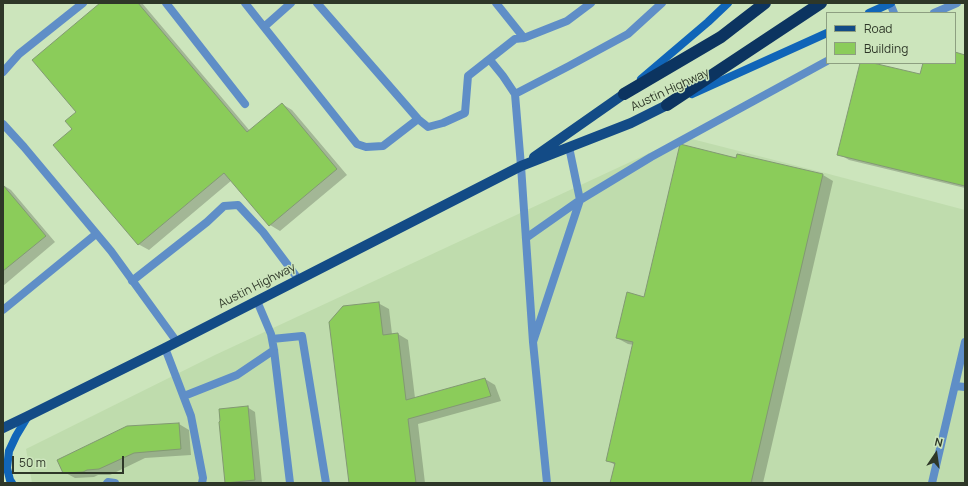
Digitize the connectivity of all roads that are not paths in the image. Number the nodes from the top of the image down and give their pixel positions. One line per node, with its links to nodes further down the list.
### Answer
1 (83, 3): 21 (lane)
2 (166, 3): 24 (lane)
3 (245, 3): 16 (lane)
4 (292, 3): 16 (lane)
5 (317, 3): 26 (lane)
6 (496, 3): 18 (lane)
7 (591, 3): 18 (lane)
8 (662, 3): 22 (lane)
9 (728, 3): 23 (main road, Austin Highway)
10 (765, 3): 23 (highway)
11 (821, 3): 25 (highway)
12 (890, 3): 14 (main road)
13 (957, 3): 15 (lane)
14 (871, 12)
15 (936, 12)
16 (264, 27): 26 (lane)
17 (826, 33): 25 (main road, Austin Highway)
18 (524, 38): 19 (lane)
19 (490, 60): 22 (lane); 26 (lane)
20 (826, 62): 30 (lane)
21 (3, 72)
22 (515, 94): 29 (lane)
23 (624, 94): 29 (main road, Austin Highway)
24 (245, 104)
25 (667, 105): 28 (main road, Austin Highway)
26 (418, 119)
27 (3, 124): 31 (lane)
28 (570, 147): 29 (main road, Austin Highway); 30 (lane)
29 (521, 166): 32 (lane); 33 (main road, Austin Highway)
30 (580, 200): 32 (lane); 39 (lane)
31 (96, 234): 34 (lane); 36 (lane)
32 (526, 238): 39 (lane)
33 (299, 280): 34 (lane); 35 (main road, Austin Highway)
34 (132, 281): 38 (lane)
35 (257, 301): 37 (lane); 38 (main road, Austin Highway)
36 (3, 310)
37 (272, 339): 42 (lane); 53 (lane)
38 (177, 342): 41 (main road, Austin Highway)
39 (534, 342): 54 (lane)
40 (965, 342): 43 (lane)
41 (165, 348): 45 (lane); 46 (main road, Austin Highway)
42 (274, 350): 45 (lane); 52 (lane)
43 (955, 386): 44 (lane); 55 (lane)
44 (965, 386)
45 (184, 396): 51 (lane)
46 (28, 416): 47 (main road, Austin Highway); 48 (main road)
47 (3, 428)
48 (12, 483)
49 (107, 483): 50 (lane)
50 (116, 483)
51 (202, 483)
52 (290, 483)
53 (326, 483)
54 (547, 483)
55 (932, 483)

